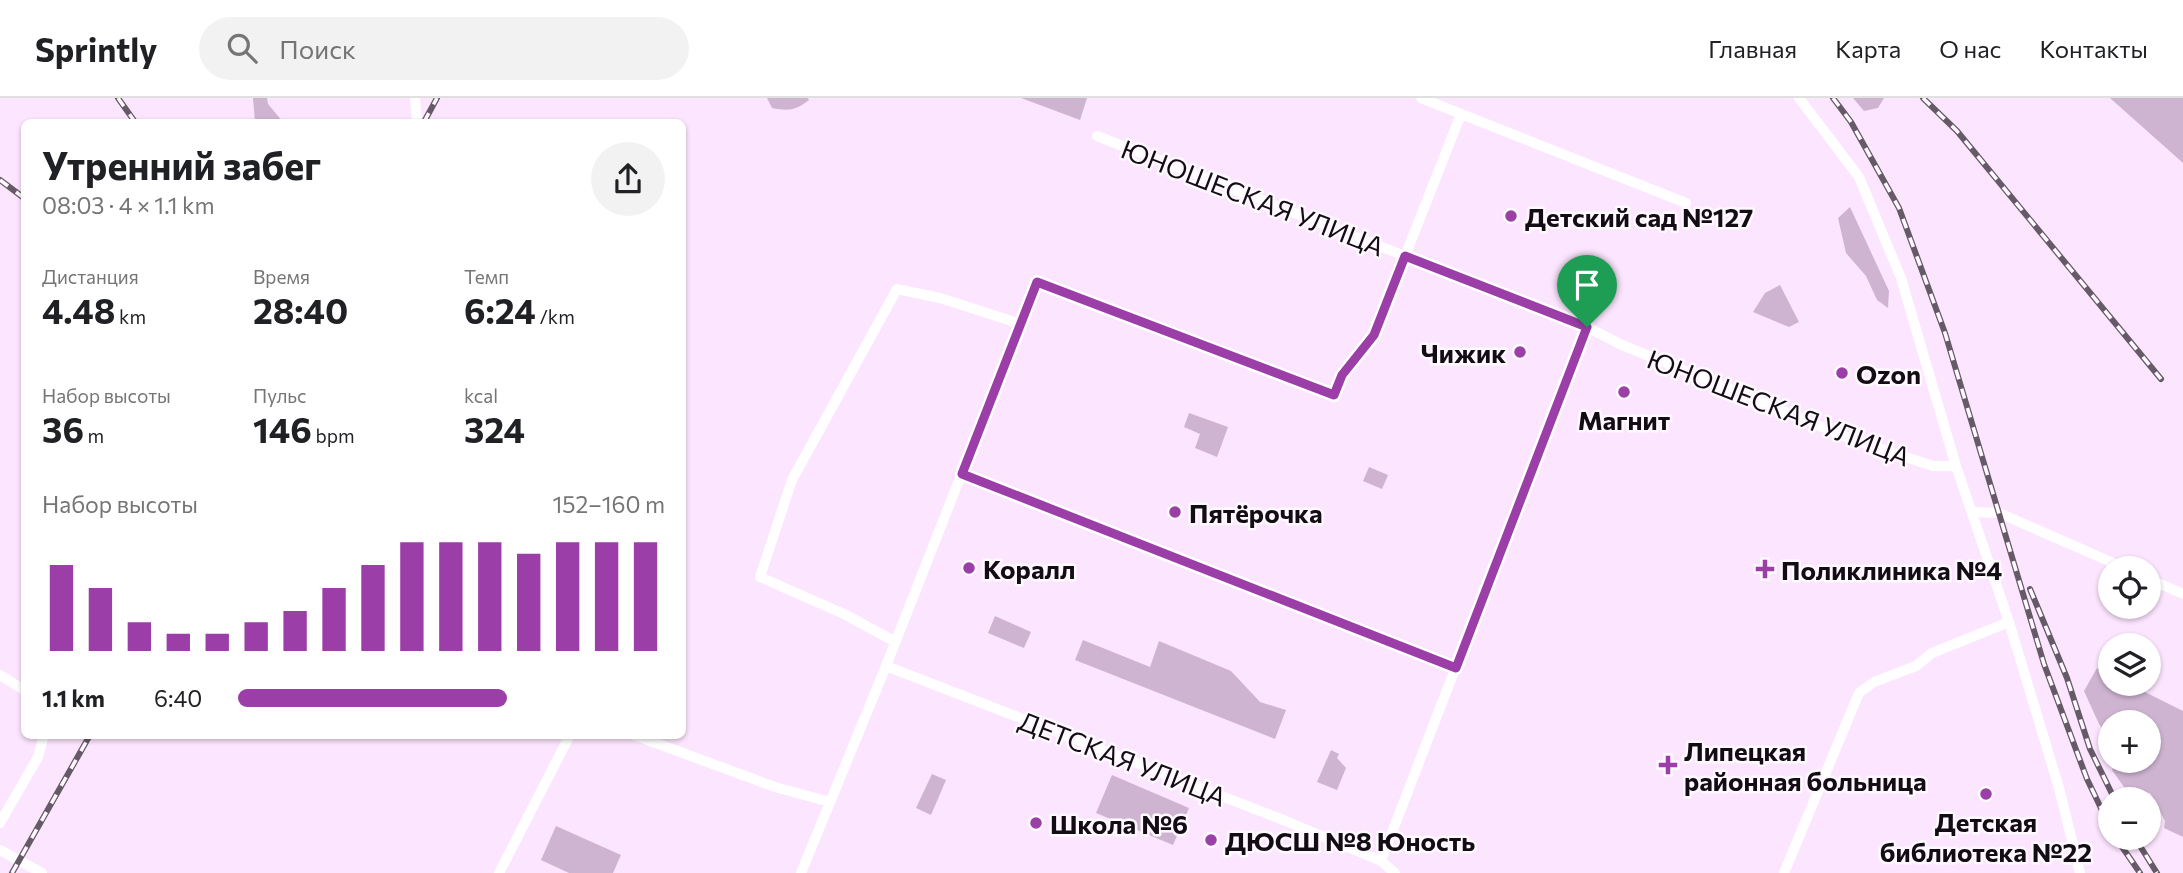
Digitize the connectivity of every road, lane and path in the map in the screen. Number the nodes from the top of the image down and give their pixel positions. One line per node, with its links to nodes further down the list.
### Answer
1 (415, 98): 5 (street)
2 (1421, 98): 4 (street)
3 (1799, 98): 11 (street, ЮНОШЕСКАЯ УЛИЦА)
4 (1461, 114): 7 (street); 8 (street)
5 (417, 119)
6 (1097, 136): 8 (street, ЮНОШЕСКАЯ УЛИЦА)
7 (1686, 203)
8 (1405, 256): 9 (street); 10 (street, ЮНОШЕСКАЯ УЛИЦА)
9 (1021, 324): 12 (street); 18 (street)
10 (1587, 327): 11 (street, ЮНОШЕСКАЯ УЛИЦА); 20 (street)
11 (1956, 466): 13 (street, ЮНОШЕСКАЯ УЛИЦА)
12 (962, 474): 18 (street); 20 (street)
13 (1973, 512): 14 (street); 17 (street, ЮНОШЕСКАЯ УЛИЦА)
14 (2098, 556)
15 (2161, 584): 16 (street)
16 (2183, 594)
17 (2009, 622): 34 (street); 35 (street, ЮНОШЕСКАЯ УЛИЦА)
18 (894, 641): 19 (street)
19 (886, 666): 26 (street); 29 (street, ДЕТСКАЯ УЛИЦА)
20 (1456, 668): 29 (street)
21 (0, 674): 22 (street)
22 (21, 688)
23 (43, 739): 27 (street)
24 (568, 739): 31 (street)
25 (645, 739): 26 (street)
26 (830, 802): 32 (street)
27 (0, 823)
28 (0, 850): 30 (street)
29 (1381, 861): 33 (street, ДЕТСКАЯ УЛИЦА)
30 (42, 873)
31 (499, 873)
32 (800, 873)
33 (1395, 873)
34 (1784, 873)
35 (2080, 873)

